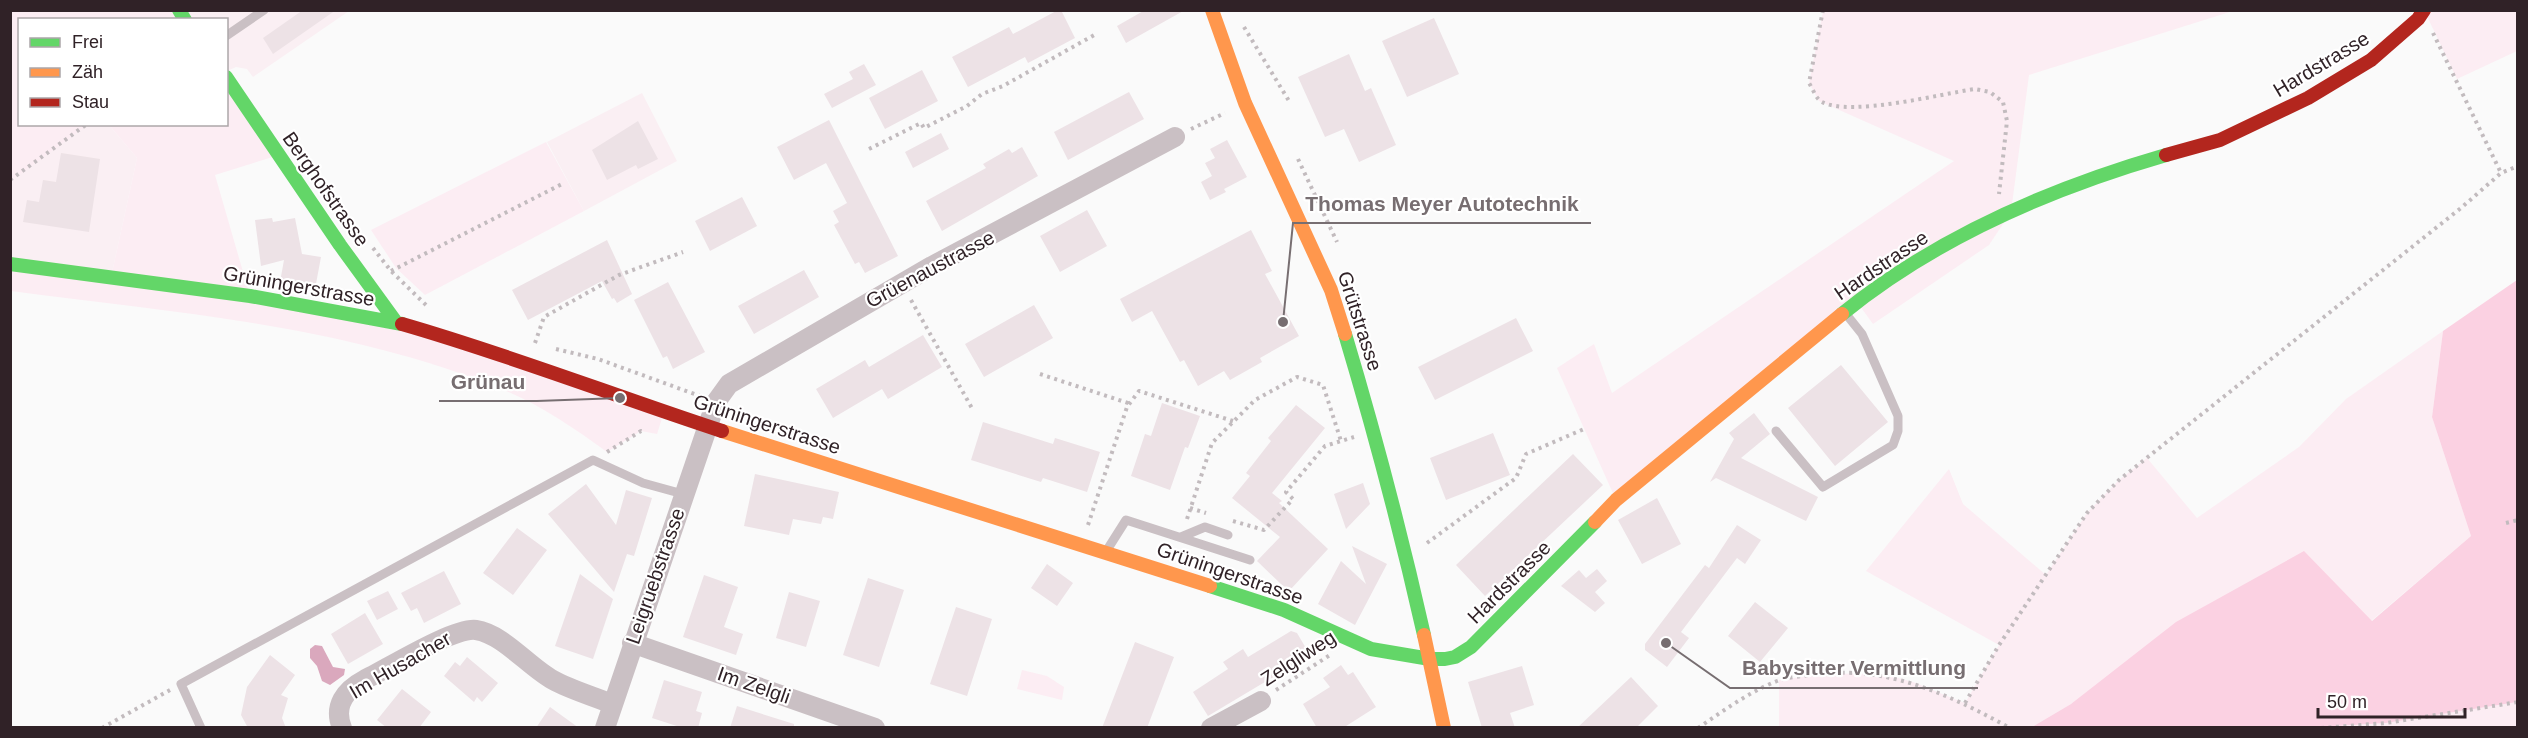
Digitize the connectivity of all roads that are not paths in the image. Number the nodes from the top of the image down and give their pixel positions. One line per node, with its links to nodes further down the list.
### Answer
1 (264, 10): 4 (lane)
2 (1212, 10): 18 (main road, Grütstrasse)
3 (2423, 11): 8 (main road, Hardstrasse)
4 (228, 35)
5 (228, 80): 9 (main road, Berghofstrasse)
6 (1174, 137): 10 (street, Grüenaustrasse)
7 (10, 264): 9 (main road, Grüningerstrasse)
8 (1844, 312): 11 (lane); 18 (main road, Hardstrasse)
9 (396, 322): 10 (main road, Grüningerstrasse)
10 (708, 425): 12 (street, Leigruebstrasse); 15 (main road, Grüningerstrasse)
11 (1776, 431)
12 (683, 494): 17 (street, Leigruebstrasse); 21 (lane)
13 (1228, 535): 14 (lane)
14 (1181, 537): 15 (lane); 16 (lane)
15 (1106, 552): 18 (main road, Grüningerstrasse)
16 (1250, 560)
17 (632, 643): 20 (street, Leigruebstrasse); 24 (street, Im Zelgli)
18 (1430, 659): 26 (main road)
19 (1261, 701): 25 (street)
20 (612, 704): 22 (street, Im Husacher); 23 (street, Leigruebstrasse)
21 (201, 728)
22 (342, 728)
23 (605, 728)
24 (875, 728)
25 (1211, 728)
26 (1444, 728)

